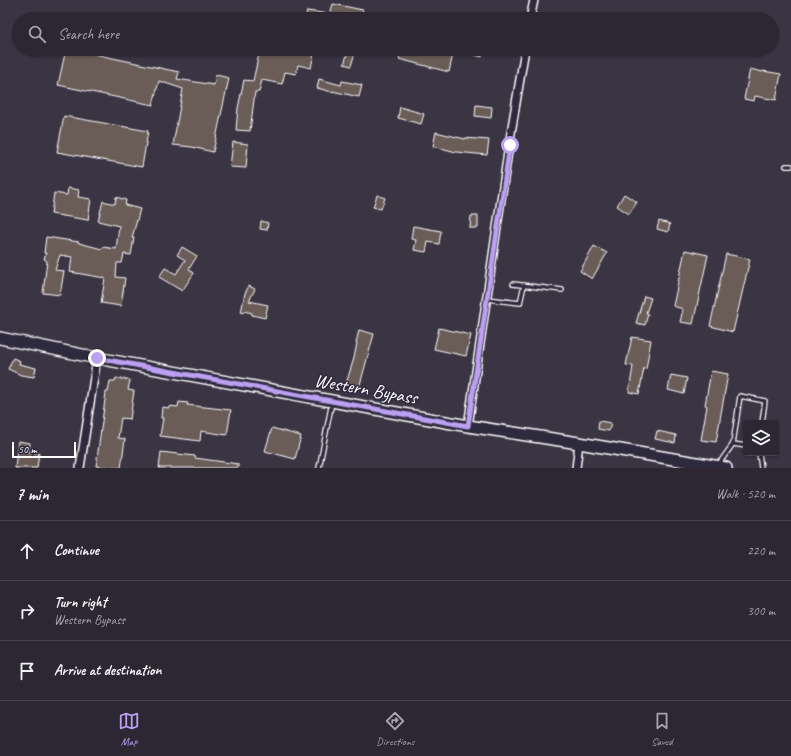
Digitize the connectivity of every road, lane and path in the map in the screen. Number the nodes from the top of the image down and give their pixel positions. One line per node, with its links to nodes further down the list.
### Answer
1 (534, 0): 2 (street)
2 (531, 12)
3 (524, 56): 9 (street)
4 (786, 166): 5 (lane)
5 (791, 166)
6 (513, 284): 7 (lane)
7 (524, 285): 8 (lane); 9 (lane)
8 (562, 290)
9 (487, 300): 14 (street)
10 (0, 338): 11 (main road, Western Bypass)
11 (97, 358): 12 (main road, Western Bypass); 20 (street)
12 (332, 401): 14 (main road, Western Bypass); 21 (lane)
13 (763, 420): 16 (lane)
14 (468, 426): 15 (main road, Western Bypass)
15 (579, 443): 19 (main road, Western Bypass); 22 (street)
16 (732, 444): 17 (lane); 19 (lane)
17 (743, 446)
18 (759, 456): 23 (lane)
19 (722, 467)
20 (80, 468)
21 (319, 468)
22 (576, 468)
23 (760, 468)

